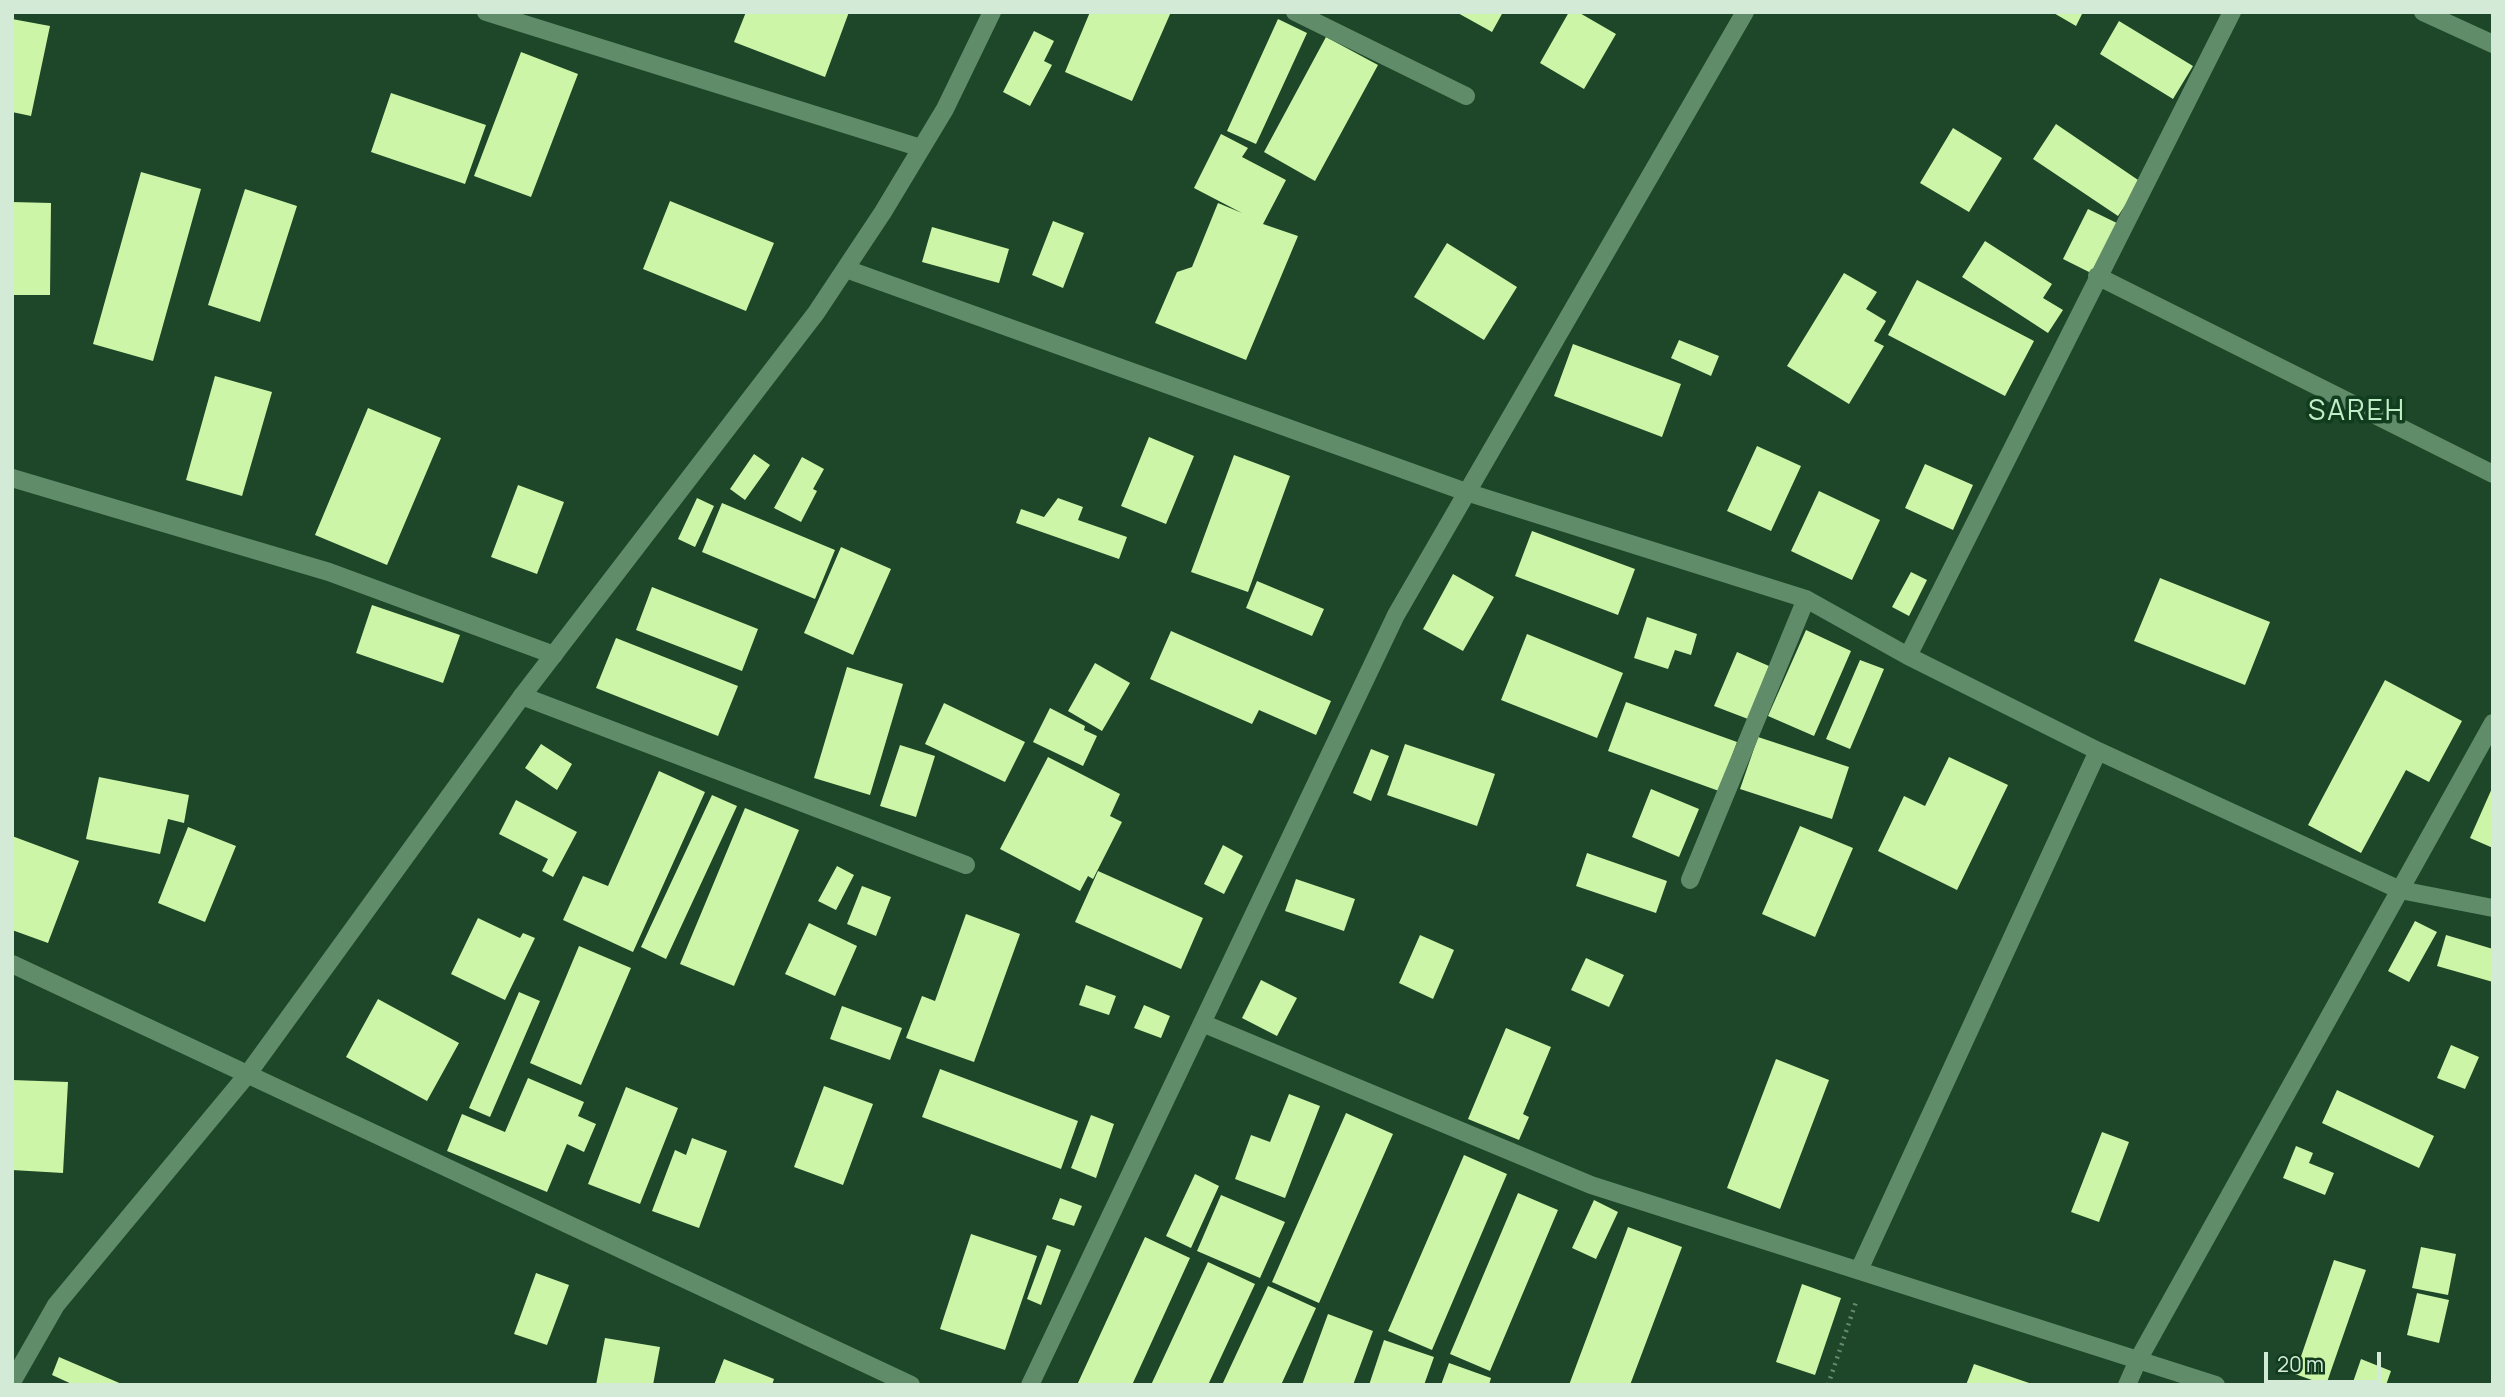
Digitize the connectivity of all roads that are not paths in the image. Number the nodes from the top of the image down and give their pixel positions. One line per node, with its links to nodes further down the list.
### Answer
1 (486, 12): 9 (street)
2 (992, 12): 9 (street)
3 (1295, 12): 8 (street)
4 (1745, 12): 14 (street)
5 (2232, 12): 11 (street)
6 (2423, 12): 7 (street)
7 (2493, 44)
8 (1466, 96)
9 (921, 148): 10 (street)
10 (846, 269): 14 (street); 16 (street)
11 (2097, 276): 12 (street); 17 (street)
12 (2493, 474)
13 (12, 478): 16 (street)
14 (1466, 492): 15 (street); 26 (street)
15 (1806, 599): 17 (street); 22 (street)
16 (554, 655): 18 (street)
17 (1908, 656): 20 (street)
18 (522, 696): 21 (street); 27 (street)
19 (2493, 723): 23 (street)
20 (2098, 751): 23 (street); 28 (street)
21 (966, 865)
22 (1690, 880)
23 (2400, 890): 24 (street); 29 (street)
24 (2493, 908)
25 (12, 964): 27 (street)
26 (1202, 1023): 28 (street); 32 (street)
27 (247, 1074): 30 (street); 31 (street)
28 (1859, 1270): 29 (street)
29 (2138, 1360): 33 (street); 34 (street)
30 (12, 1382)
31 (911, 1385)
32 (1030, 1385)
33 (2127, 1385)
34 (2216, 1385)

